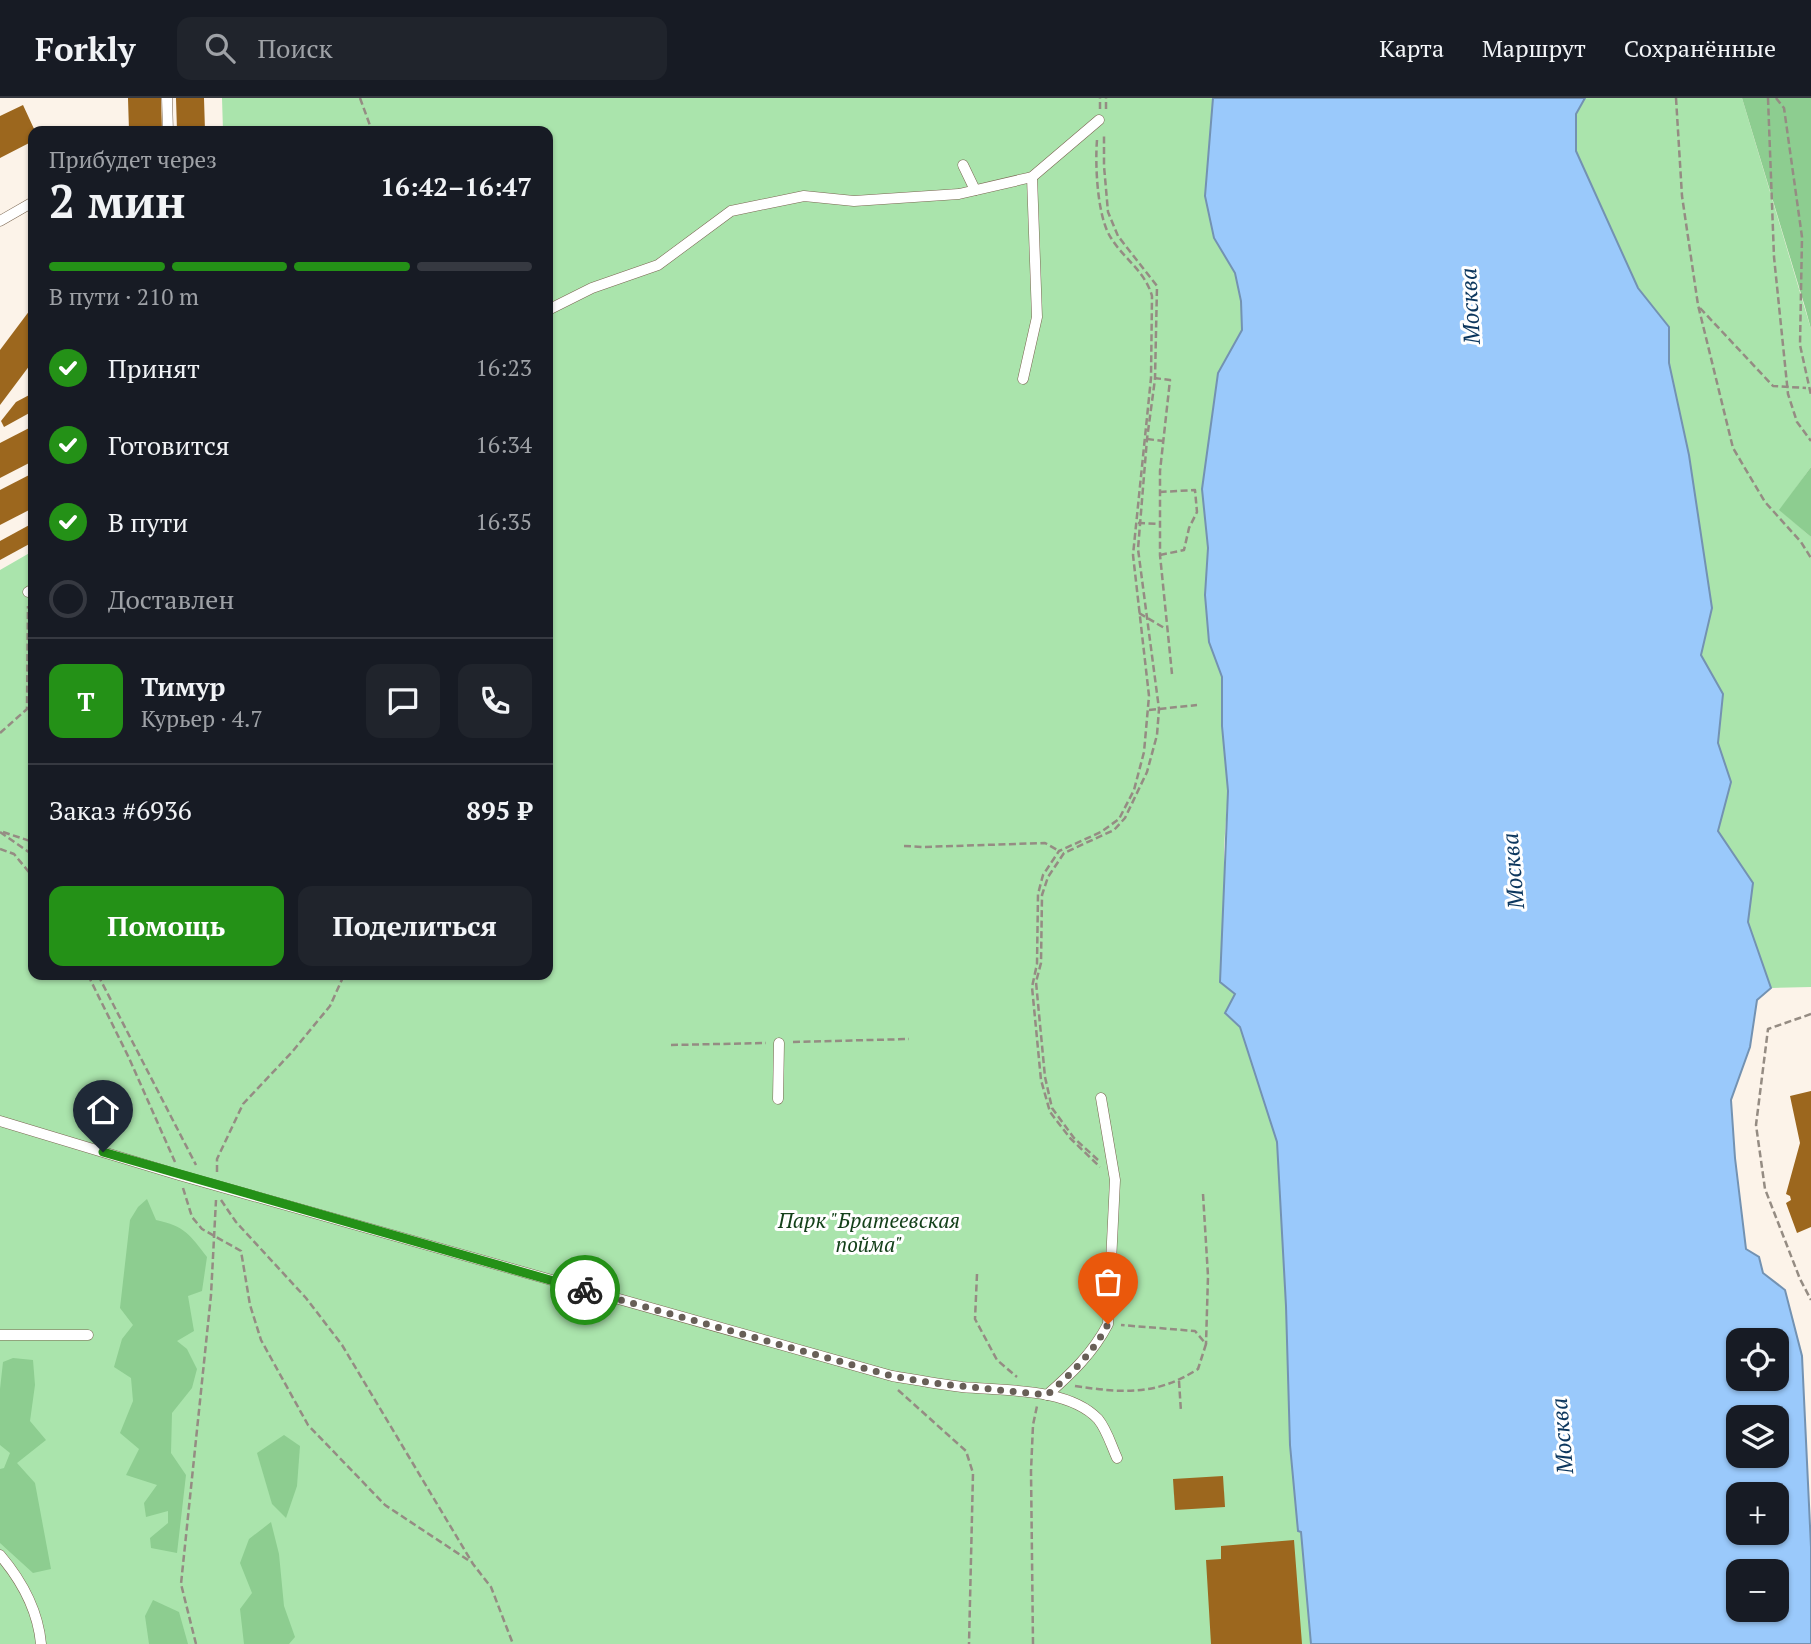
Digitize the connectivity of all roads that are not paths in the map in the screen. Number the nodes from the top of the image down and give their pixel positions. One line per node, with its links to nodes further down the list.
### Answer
1 (167, 98): 3 (lane)
2 (1103, 120): 5 (lane)
3 (168, 126)
4 (962, 164): 6 (lane)
5 (1032, 177): 6 (lane); 10 (lane)
6 (975, 190): 9 (lane)
7 (28, 205): 8 (lane)
8 (0, 221)
9 (553, 308)
10 (1023, 379)
11 (779, 1043): 13 (lane)
12 (1101, 1098): 17 (lane)
13 (778, 1099)
14 (0, 1121): 17 (lane)
15 (0, 1335): 16 (lane)
16 (88, 1335)
17 (1043, 1394): 18 (lane)
18 (1117, 1458)
19 (0, 1555): 20 (lane)
20 (41, 1644)

